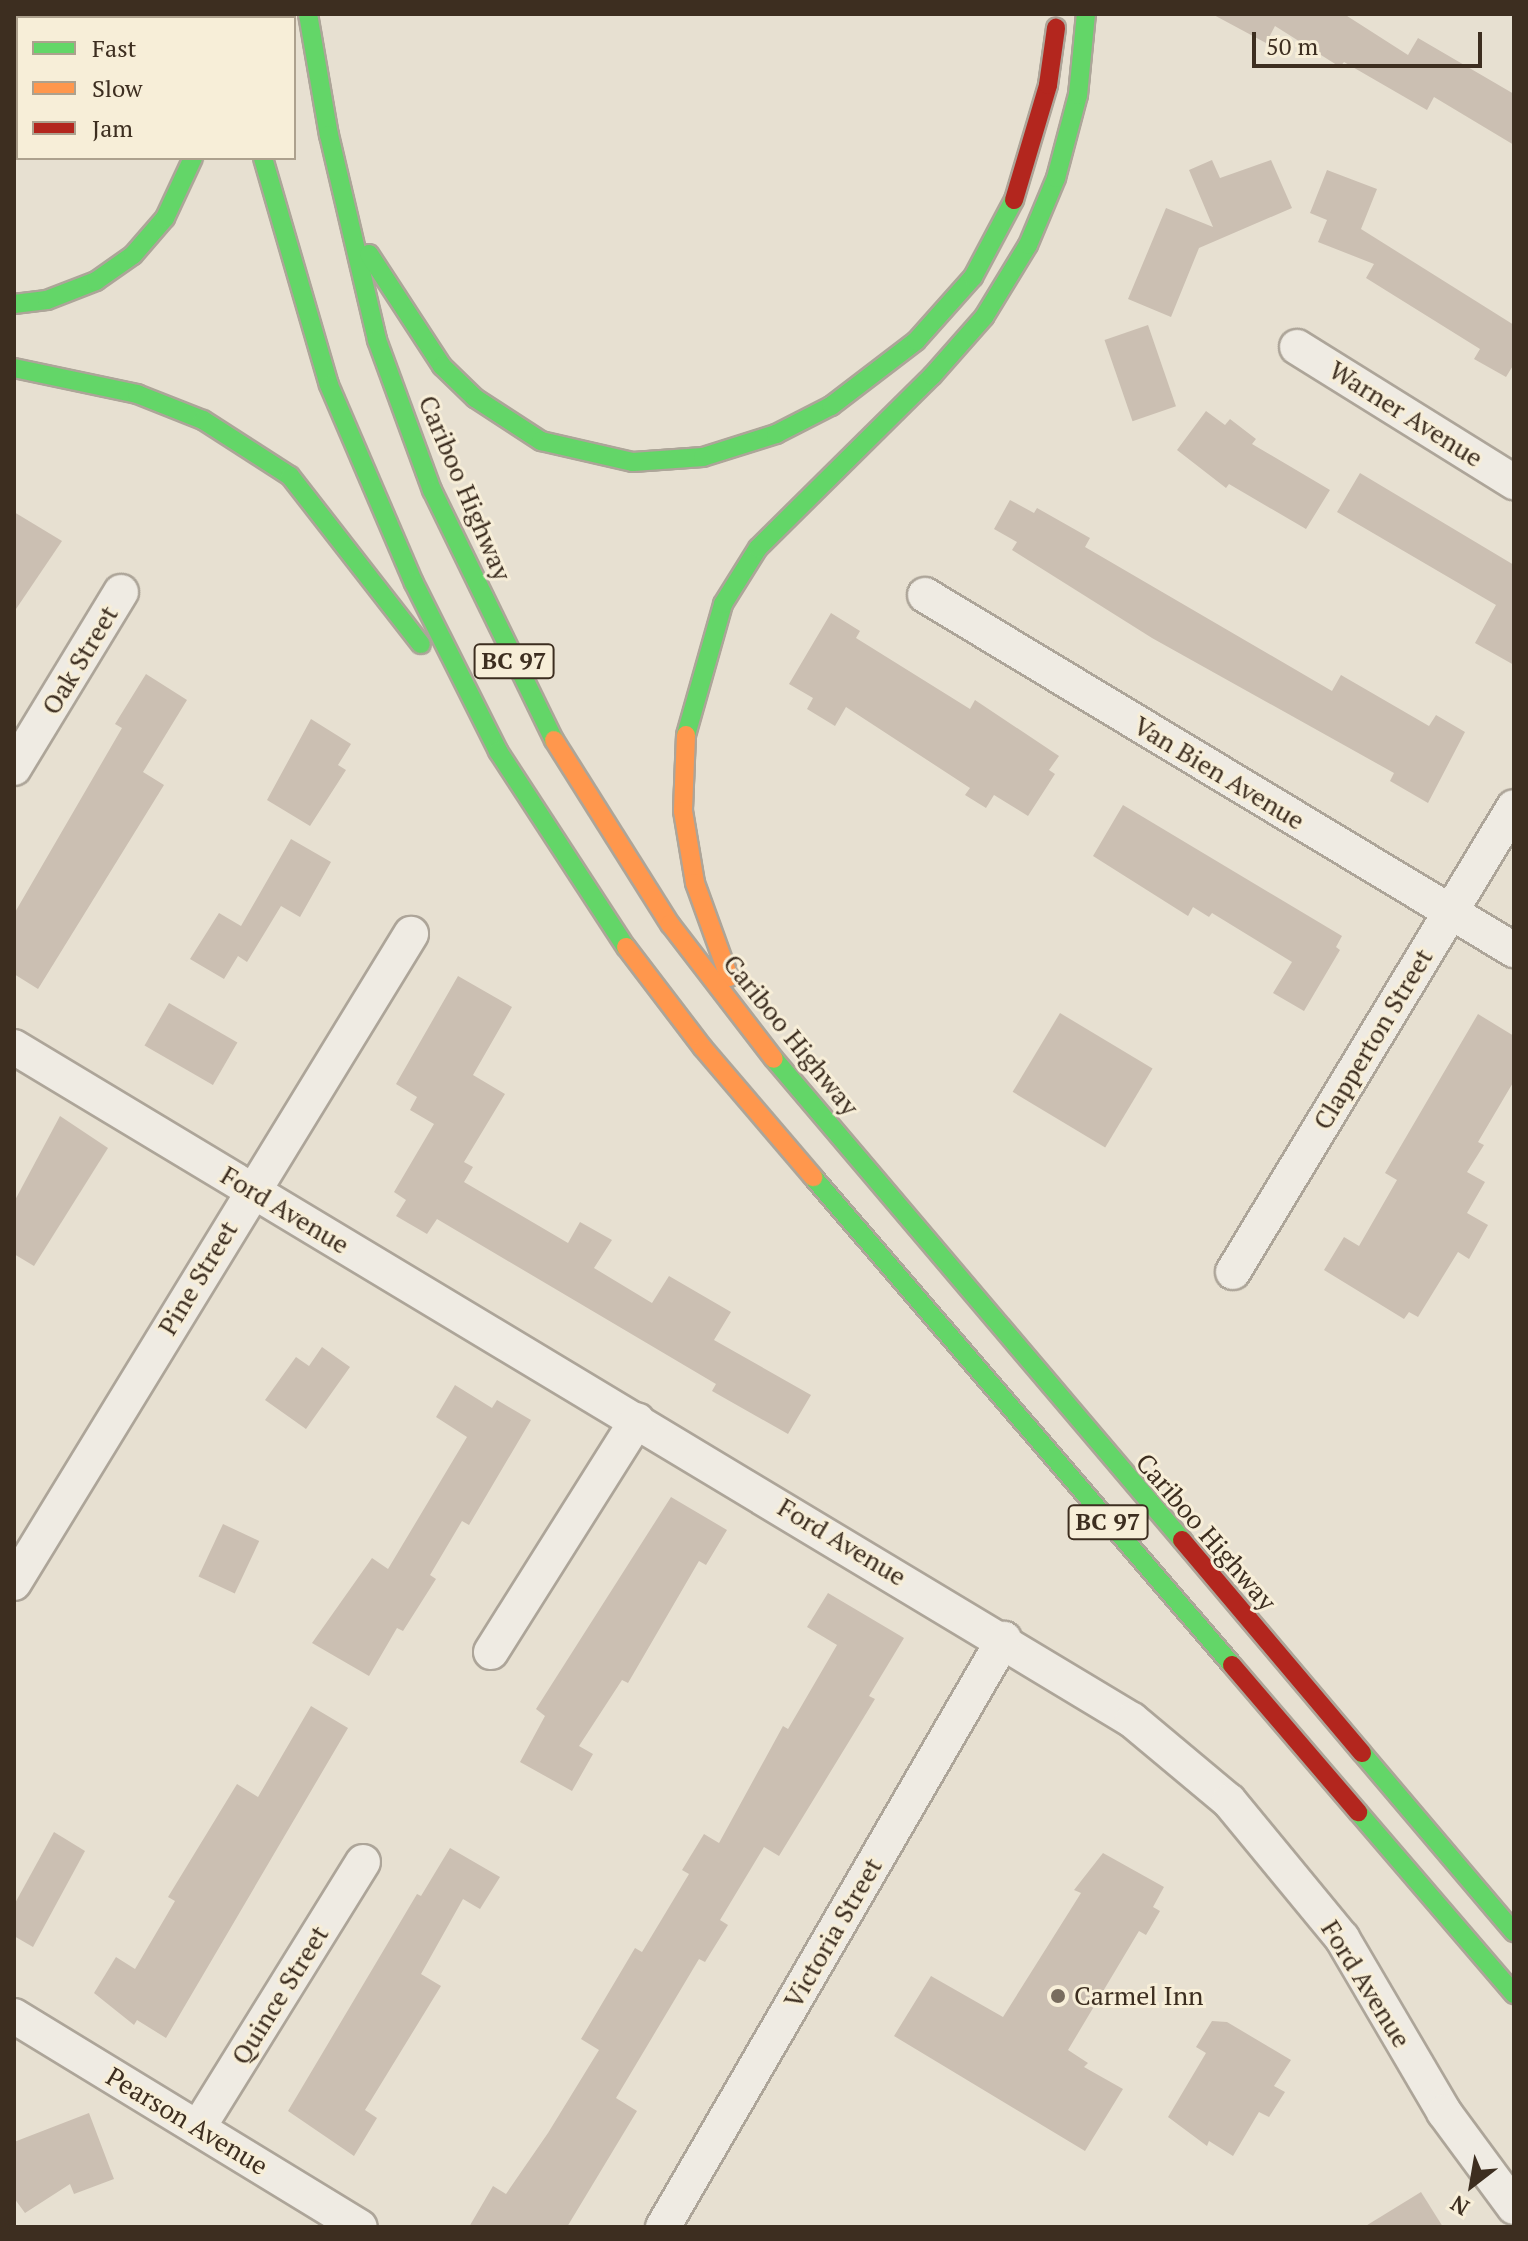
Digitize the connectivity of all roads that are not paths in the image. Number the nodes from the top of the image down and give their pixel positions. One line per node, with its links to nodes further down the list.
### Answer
1 (308, 14): 6 (highway, Cariboo Highway / BC 97)
2 (1057, 14): 6 (highway)
3 (1086, 14): 20 (highway)
4 (192, 160): 7 (highway)
5 (264, 160): 13 (highway, BC 97)
6 (355, 231): 20 (highway, Cariboo Highway / BC 97)
7 (14, 304)
8 (1297, 347): 10 (street, Warner Avenue)
9 (14, 368): 13 (highway)
10 (1514, 482)
11 (121, 592): 14 (street, Oak Street)
12 (925, 595): 16 (street, Van Bien Avenue)
13 (498, 751): 29 (highway, BC 97)
14 (14, 768)
15 (1514, 807): 16 (street, Clapperton Street)
16 (1450, 913): 18 (street, Van Bien Avenue); 22 (street, Clapperton Street)
17 (411, 934): 21 (street, Pine Street)
18 (1514, 950)
19 (14, 1047): 21 (street, Ford Avenue)
20 (764, 1047): 28 (highway, Cariboo Highway / BC 97)
21 (252, 1189): 23 (street, Ford Avenue); 24 (street, Pine Street)
22 (1233, 1272)
23 (637, 1420): 25 (street, Ford Avenue); 26 (street)
24 (14, 1583)
25 (1004, 1639): 32 (street, Ford Avenue); 34 (street, Victoria Street)
26 (491, 1652)
27 (363, 1862): 31 (street, Quince Street)
28 (1514, 1932)
29 (1514, 1994)
30 (14, 2016): 31 (street, Pearson Avenue)
31 (198, 2128): 33 (street, Pearson Avenue)
32 (1514, 2207)
33 (360, 2227)
34 (663, 2227)

